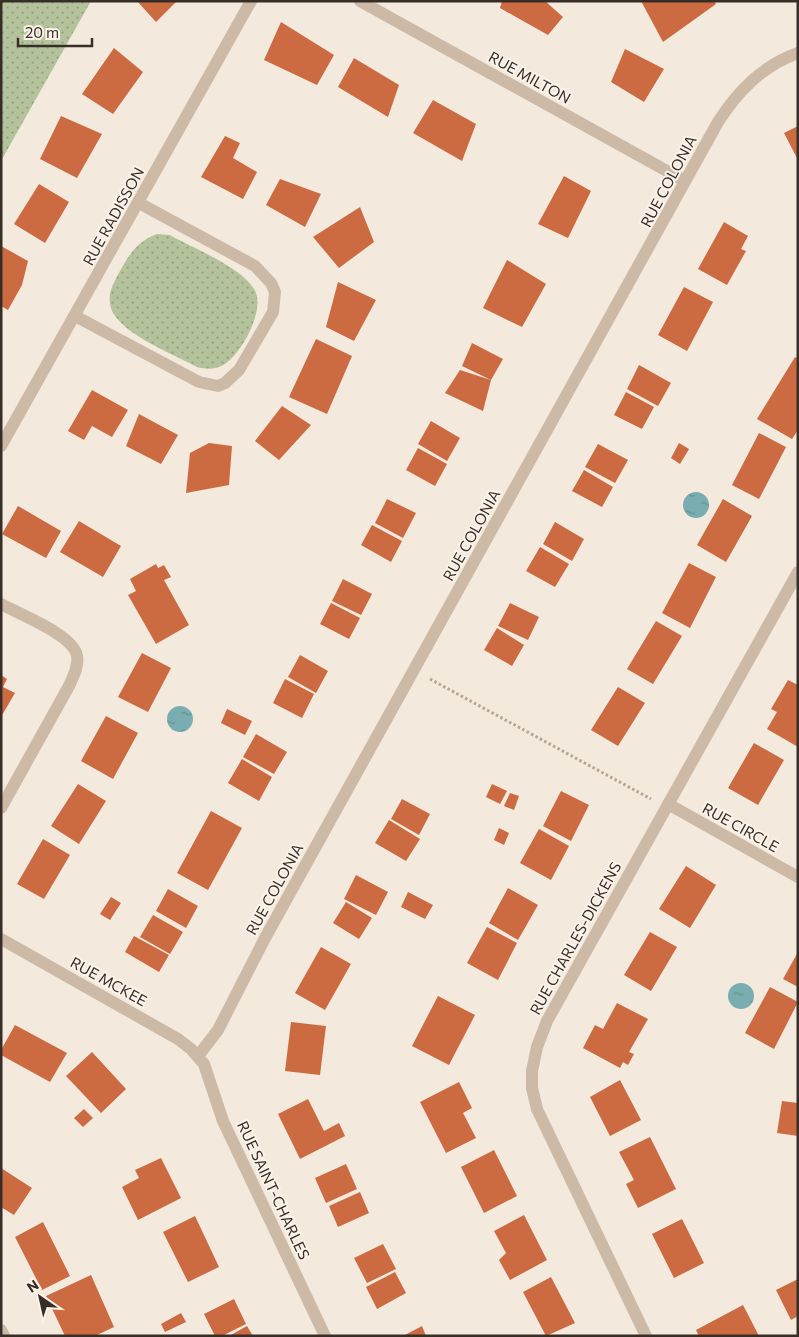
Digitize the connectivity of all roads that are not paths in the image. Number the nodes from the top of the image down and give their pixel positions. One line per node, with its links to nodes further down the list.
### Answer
1 (251, 1): 5 (street, RUE RADISSON)
2 (360, 1): 4 (street, RUE MILTON)
3 (798, 53): 4 (street, RUE COLONIA)
4 (685, 181): 14 (street, RUE COLONIA)
5 (139, 203): 6 (street, RUE RADISSON); 6 (street)
6 (75, 316): 7 (street, RUE RADISSON)
7 (1, 446)
8 (798, 572): 10 (street, RUE CHARLES-DICKENS)
9 (1, 604): 11 (street)
10 (668, 804): 12 (street, RUE CIRCLE); 18 (street, RUE CHARLES-DICKENS)
11 (1, 808)
12 (798, 877)
13 (1, 939): 14 (street, RUE MCKEE)
14 (198, 1056): 17 (street, RUE SAINT-CHARLES)
15 (1, 1330): 16 (street)
16 (4, 1336)
17 (324, 1336)
18 (646, 1336)

